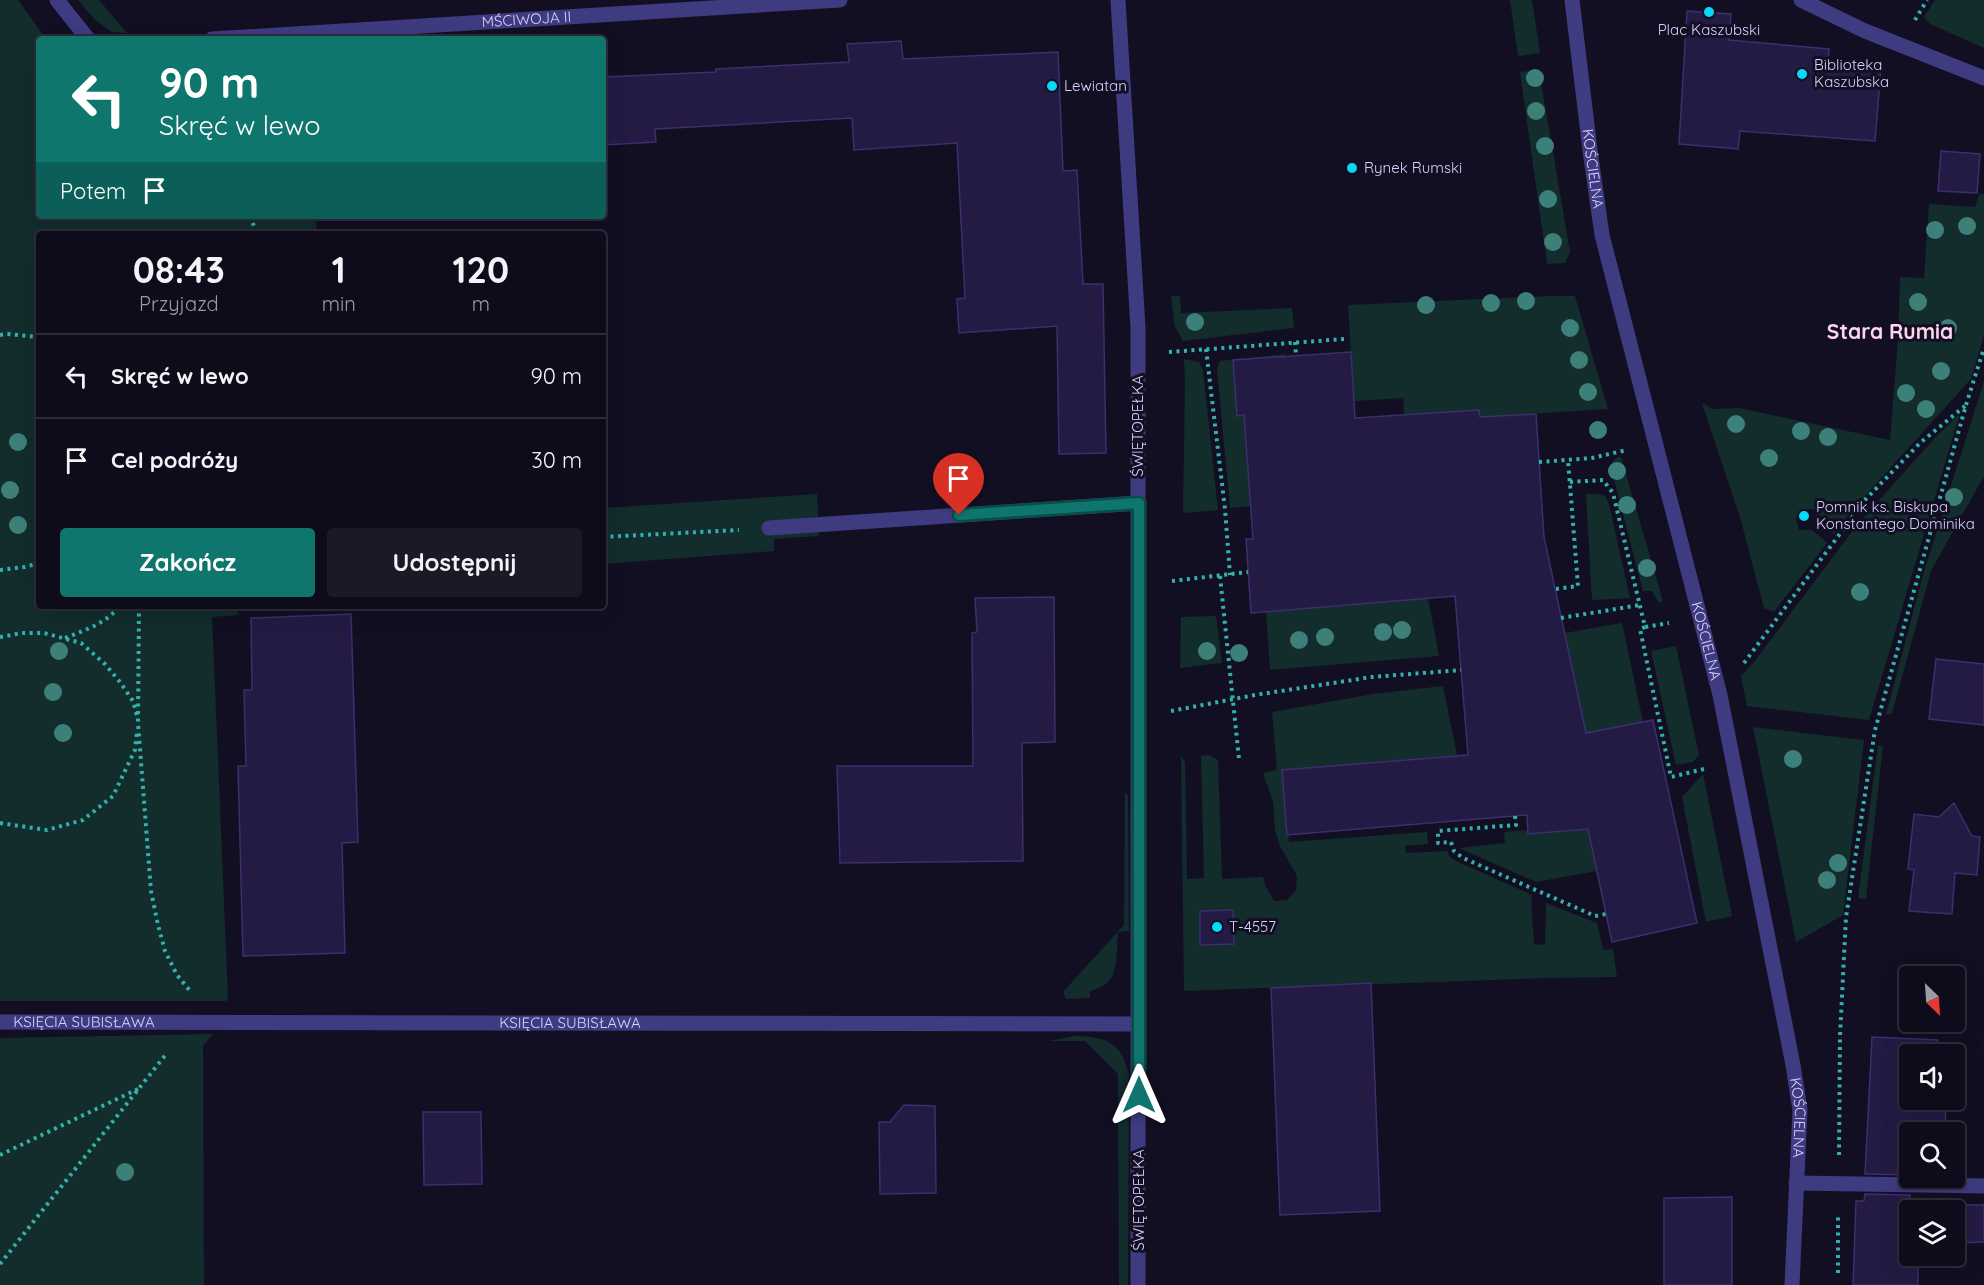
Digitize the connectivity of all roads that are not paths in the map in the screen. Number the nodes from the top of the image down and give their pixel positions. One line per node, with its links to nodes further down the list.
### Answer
1 (57, 0): 6 (street)
2 (840, 0): 7 (street, MŚCIWOJA II)
3 (1118, 0): 9 (street, ŚWIĘTOPEŁKA)
4 (1572, 0): 13 (street, KOŚCIELNA)
5 (1801, 0): 8 (street)
6 (86, 36)
7 (261, 36)
8 (1984, 78)
9 (1139, 503): 10 (street); 12 (street, ŚWIĘTOPEŁKA)
10 (770, 528)
11 (0, 1022): 12 (street, KSIĘCIA SUBISŁAWA)
12 (1139, 1024): 15 (street, ŚWIĘTOPEŁKA)
13 (1796, 1183): 14 (street); 16 (street, KOŚCIELNA)
14 (1984, 1186)
15 (1138, 1285)
16 (1792, 1285)

